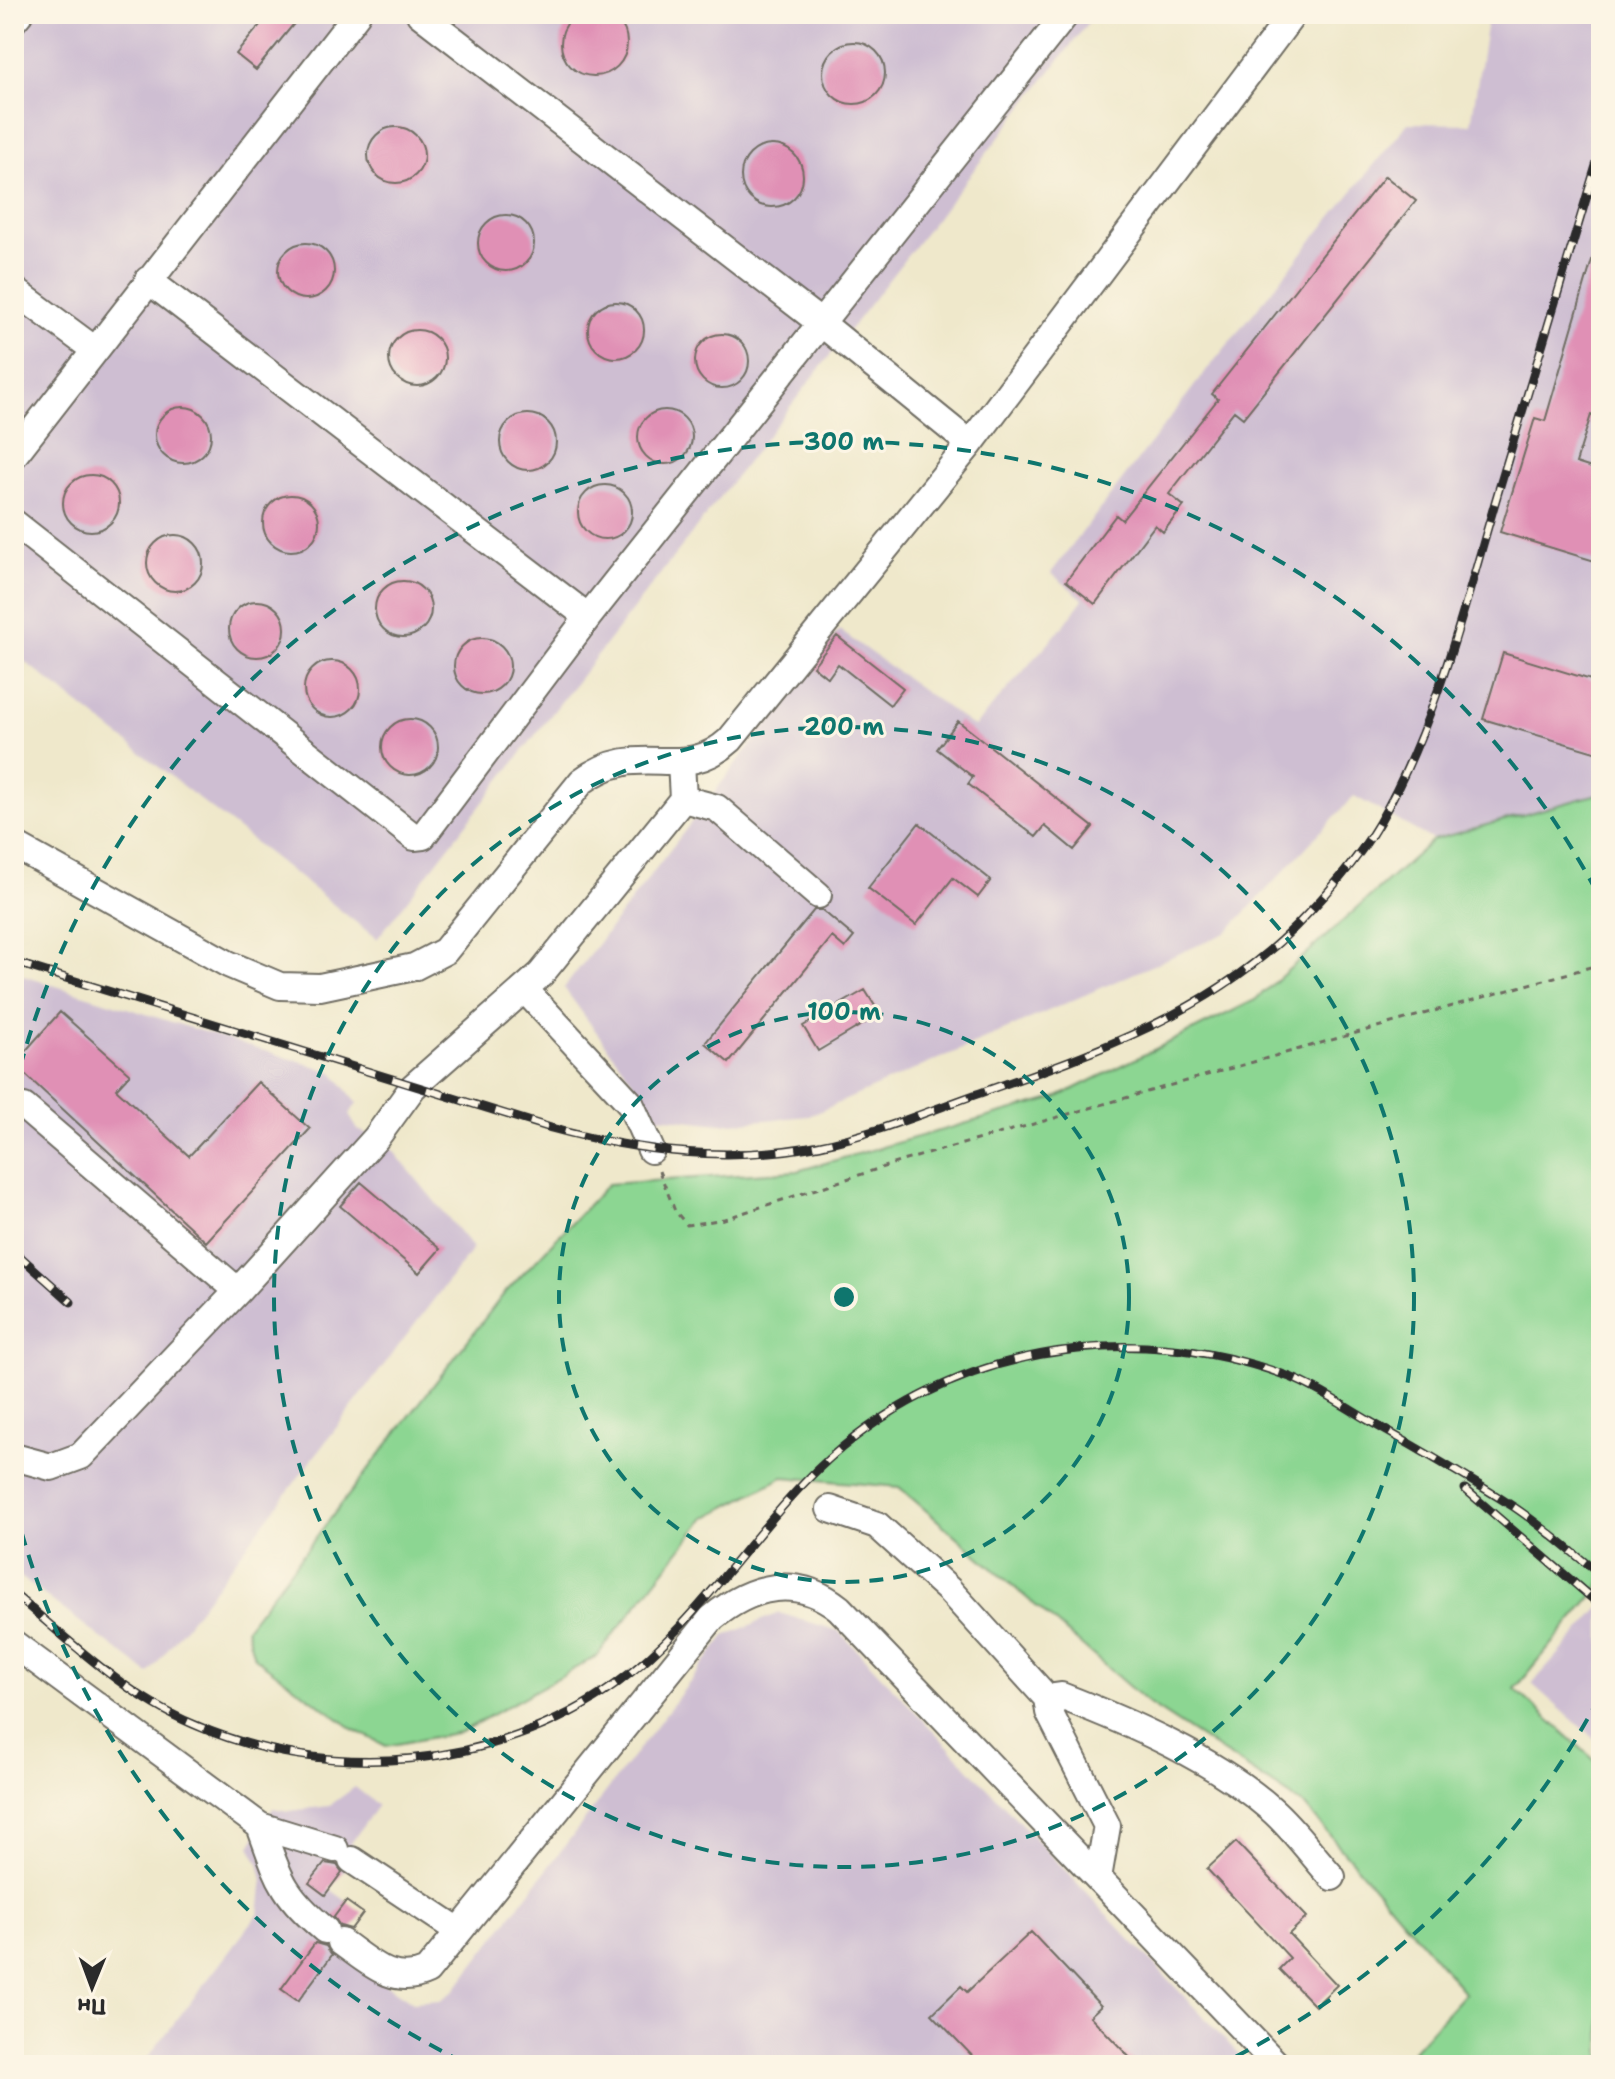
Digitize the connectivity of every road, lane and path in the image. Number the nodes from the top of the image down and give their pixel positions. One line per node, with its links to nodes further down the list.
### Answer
1 (19, 14): 6 (street)
2 (357, 14): 7 (street)
3 (420, 14): 9 (street)
4 (1066, 14): 9 (street)
5 (1293, 14): 11 (street)
6 (14, 20)
7 (148, 280): 10 (street); 14 (street)
8 (14, 290): 10 (street)
9 (821, 323): 11 (street); 14 (street)
10 (95, 350): 12 (street)
11 (970, 444): 15 (street)
12 (14, 455)
13 (14, 523): 14 (street)
14 (588, 617)
15 (681, 762): 16 (street); 17 (street)
16 (683, 799): 18 (street); 20 (street)
17 (14, 845)
18 (818, 895)
19 (1601, 964): 22 (path)
20 (526, 991): 22 (street); 23 (street)
21 (24, 1107): 23 (street)
22 (651, 1150)
23 (238, 1291): 24 (street)
24 (14, 1457)
25 (830, 1509): 27 (street)
26 (14, 1644): 28 (street)
27 (1047, 1698): 29 (street); 30 (street)
28 (260, 1826): 31 (street); 31 (street)
29 (1332, 1877)
30 (1098, 1878): 31 (street); 32 (street)
31 (459, 1931)
32 (1277, 2065)

